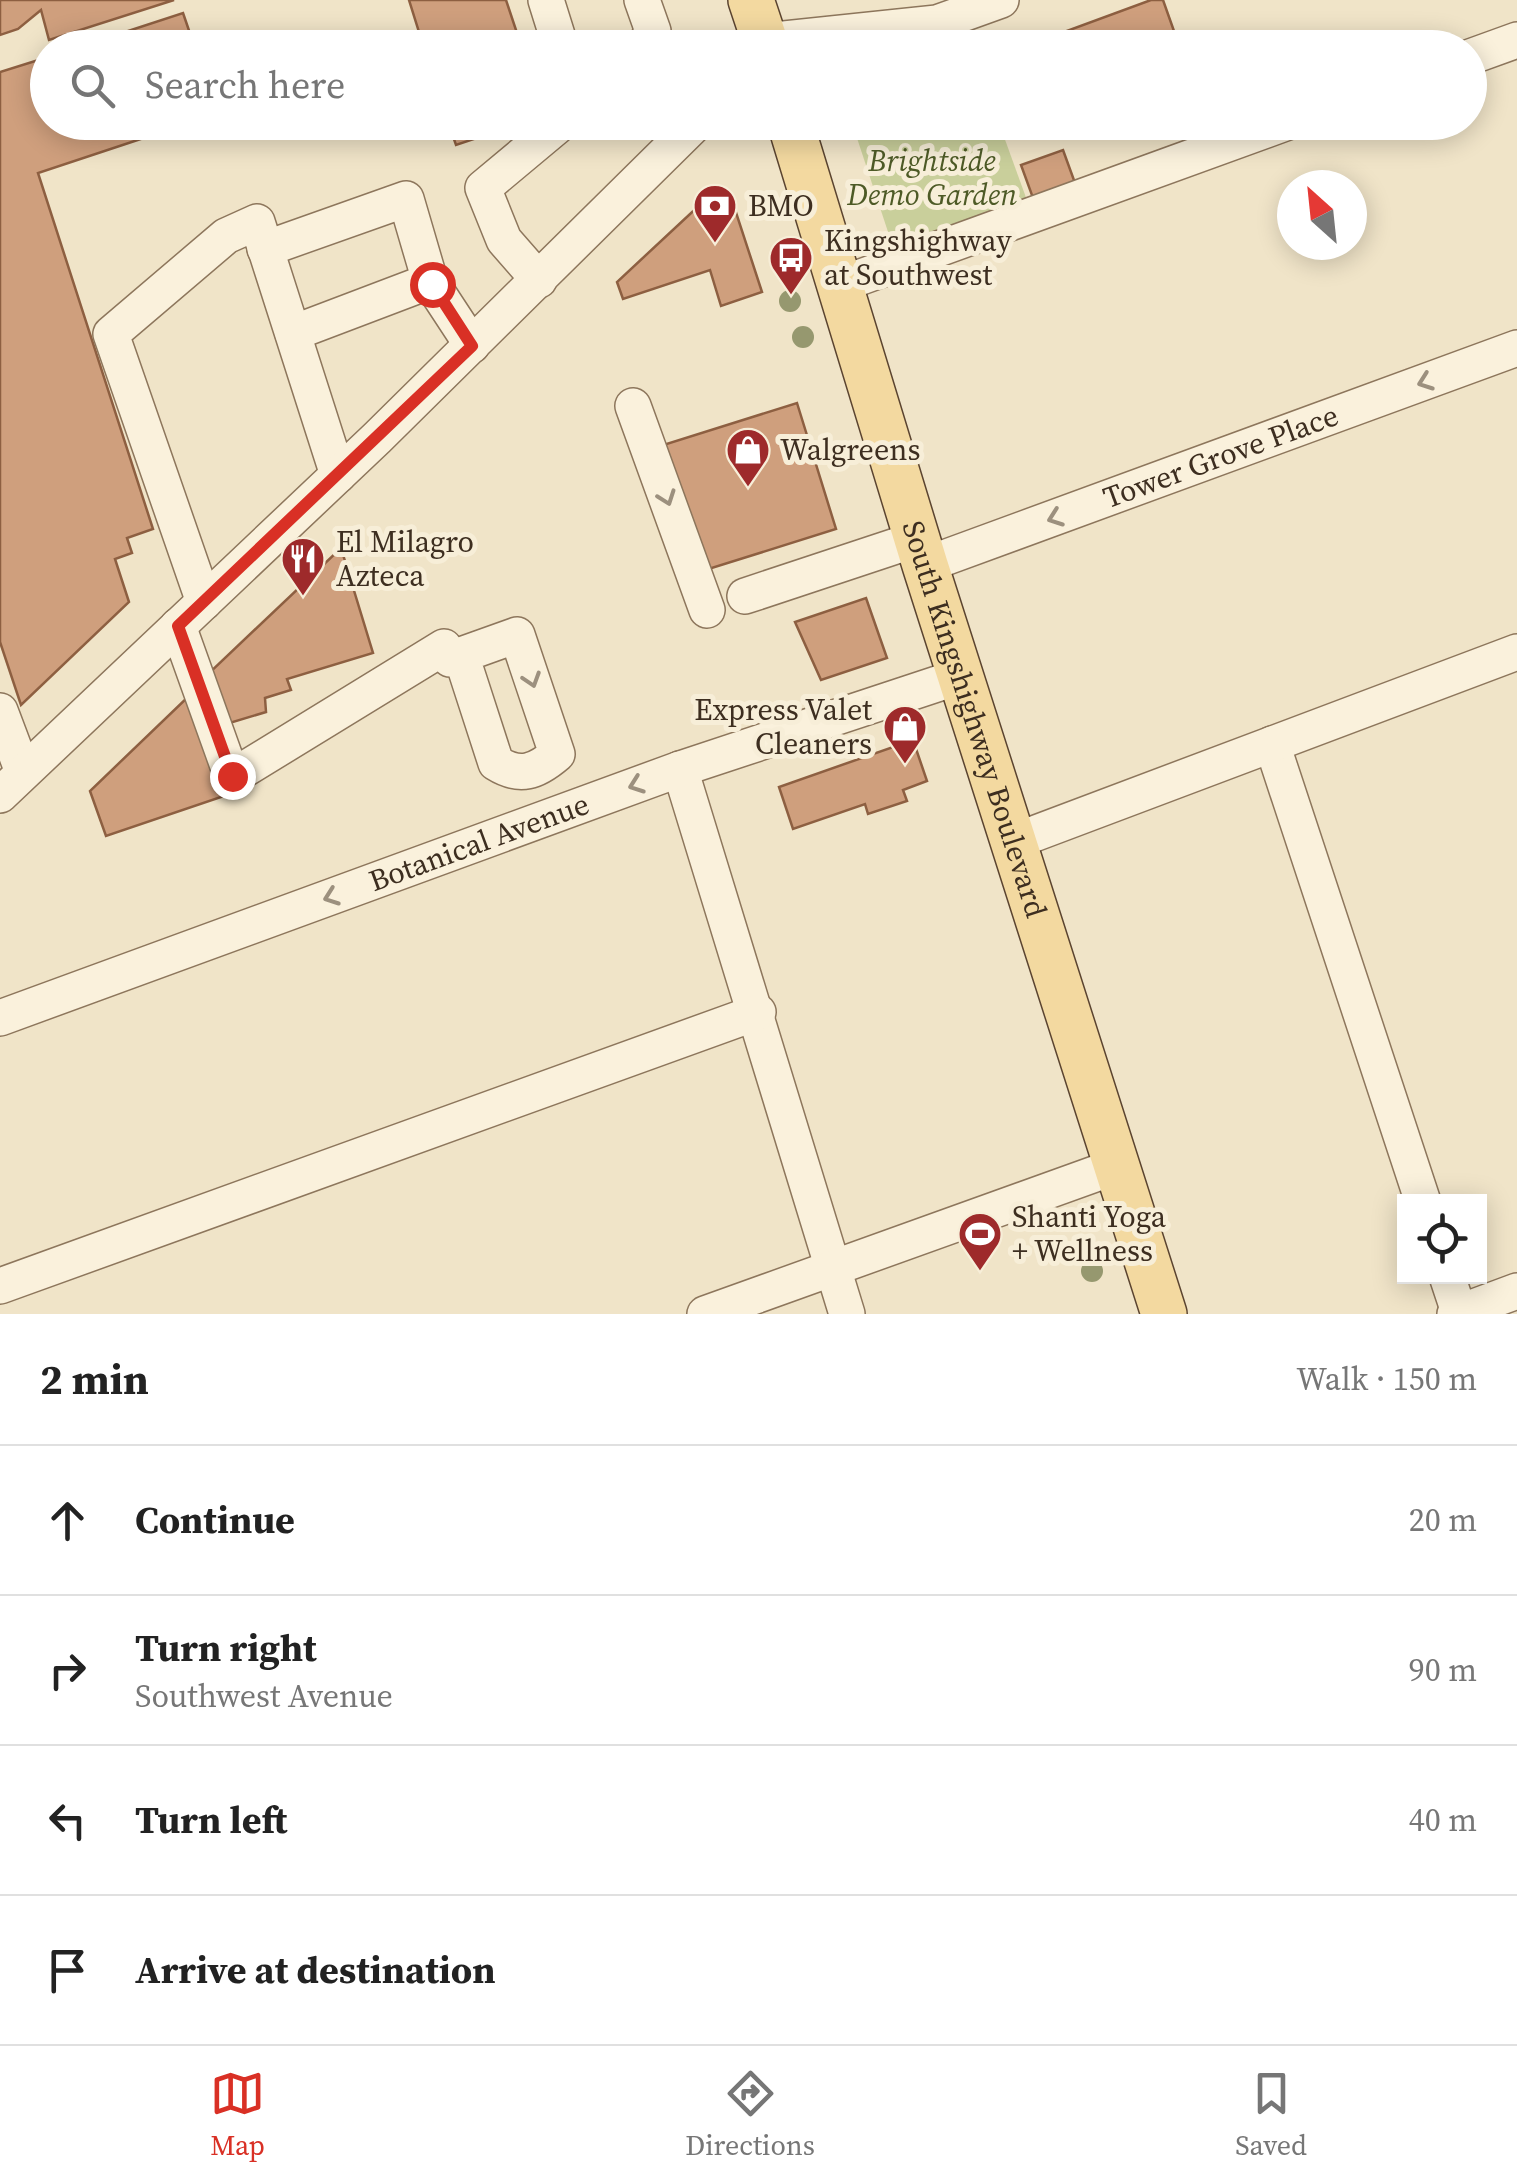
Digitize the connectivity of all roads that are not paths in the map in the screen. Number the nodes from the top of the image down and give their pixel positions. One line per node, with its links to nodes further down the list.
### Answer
1 (546, 0): 5 (street)
2 (642, 0): 6 (street)
3 (786, 0): 7 (main road)
4 (997, 0): 8 (street)
5 (555, 30)
6 (653, 30)
7 (764, 30)
8 (825, 30)
9 (1517, 40): 10 (street)
10 (1487, 51)
11 (540, 140): 16 (street)
12 (679, 140): 16 (street)
13 (795, 140): 18 (main road, South Kingshighway Boulevard)
14 (1238, 140): 18 (street)
15 (265, 249): 17 (street); 19 (street); 27 (street)
16 (539, 280): 20 (street)
17 (430, 281): 19 (street); 20 (street)
18 (838, 285): 24 (main road, South Kingshighway Boulevard)
19 (293, 333): 23 (street)
20 (472, 346): 23 (street)
21 (1517, 348): 24 (street, Tower Grove Place, one-way to 24)
22 (633, 406): 26 (street, one-way to 26)
23 (338, 475): 27 (street)
24 (921, 552): 25 (street, Tower Grove Place); 30 (main road, South Kingshighway Boulevard)
25 (745, 596)
26 (707, 610)
27 (191, 614): 28 (street); 34 (street)
28 (452, 651)
29 (1517, 652): 32 (street)
30 (961, 676): 33 (street, Botanical Avenue); 35 (main road, South Kingshighway Boulevard)
31 (0, 711): 34 (street)
32 (1272, 744): 35 (street); 39 (street)
33 (680, 769): 36 (street); 37 (street, Botanical Avenue, one-way to 37)
34 (12, 784)
35 (1015, 841): 38 (main road, South Kingshighway Boulevard)
36 (758, 1012): 40 (street); 42 (street)
37 (0, 1018)
38 (1117, 1166): 40 (street); 47 (main road, South Kingshighway Boulevard)
39 (1420, 1194)
40 (832, 1268): 45 (street); 46 (street)
41 (1450, 1284): 44 (street)
42 (0, 1286)
43 (1517, 1291): 44 (street)
44 (1457, 1313)
45 (705, 1314)
46 (847, 1314)
47 (1164, 1314)

